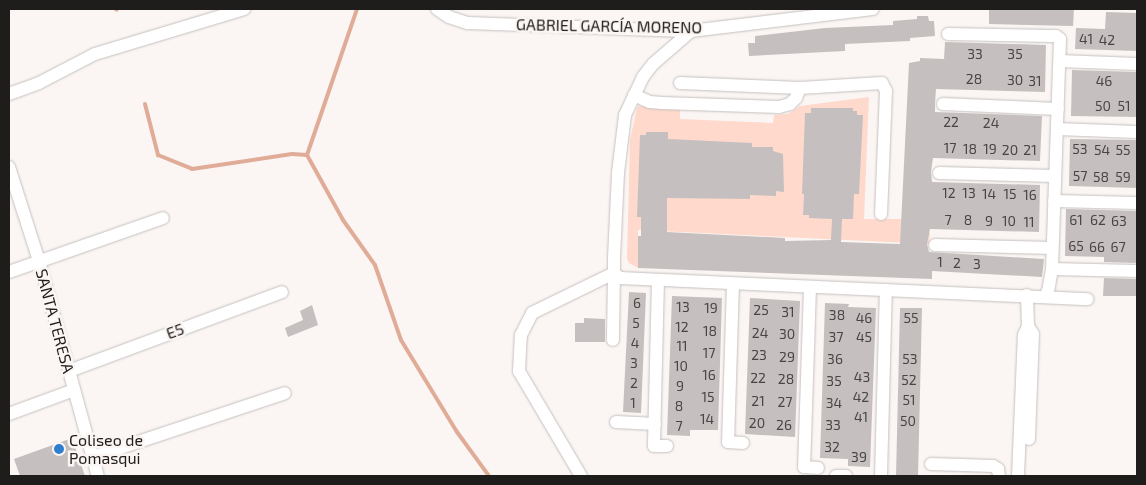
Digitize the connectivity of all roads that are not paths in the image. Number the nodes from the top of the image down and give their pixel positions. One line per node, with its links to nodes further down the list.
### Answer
1 (242, 9): 10 (street)
2 (438, 9): 4 (street, GABRIEL GARCÍA MORENO)
3 (873, 9): 4 (street, GABRIEL GARCÍA MORENO)
4 (690, 31): 11 (street)
5 (948, 34): 6 (street)
6 (1060, 61): 7 (street); 13 (street)
7 (1137, 64)
8 (680, 83): 9 (street)
9 (800, 88): 11 (street); 21 (street)
10 (9, 94)
11 (634, 96): 29 (street)
12 (943, 104): 13 (street)
13 (1058, 108): 14 (street)
14 (1056, 129): 15 (street); 18 (street)
15 (1137, 132)
16 (9, 167): 25 (street, SANTA TERESA)
17 (939, 173): 18 (street)
18 (1054, 176): 19 (street)
19 (1054, 201): 20 (street); 24 (street)
20 (1137, 203)
21 (881, 214)
22 (163, 218): 25 (street)
23 (935, 246): 24 (street)
24 (1052, 248): 26 (street)
25 (39, 261): 28 (street); 40 (street, SANTA TERESA)
26 (1052, 269): 27 (street); 36 (street)
27 (1137, 271)
28 (9, 272)
29 (614, 273): 30 (street); 39 (street); 52 (street)
30 (658, 280): 31 (street); 45 (street)
31 (734, 284): 32 (street); 46 (street)
32 (810, 288): 33 (street); 50 (street)
33 (886, 290): 35 (street); 55 (street)
34 (282, 292): 40 (street, E5)
35 (1027, 295): 36 (street); 38 (street)
36 (1045, 296): 37 (street)
37 (1088, 299)
38 (1028, 326): 57 (street); 58 (street)
39 (612, 340)
40 (69, 371): 41 (street, SANTA TERESA)
41 (74, 390): 43 (street); 48 (street, SANTA TERESA)
42 (285, 393): 48 (street)
43 (9, 414)
44 (616, 422): 45 (street)
45 (655, 424): 47 (street)
46 (743, 443)
47 (667, 446)
48 (93, 458): 51 (street, SANTA TERESA)
49 (931, 464): 56 (street)
50 (818, 468)
51 (98, 476)
52 (580, 476)
53 (836, 476): 54 (street)
54 (846, 476)
55 (881, 476)
56 (999, 476)
57 (1018, 476)
58 (1027, 476)

